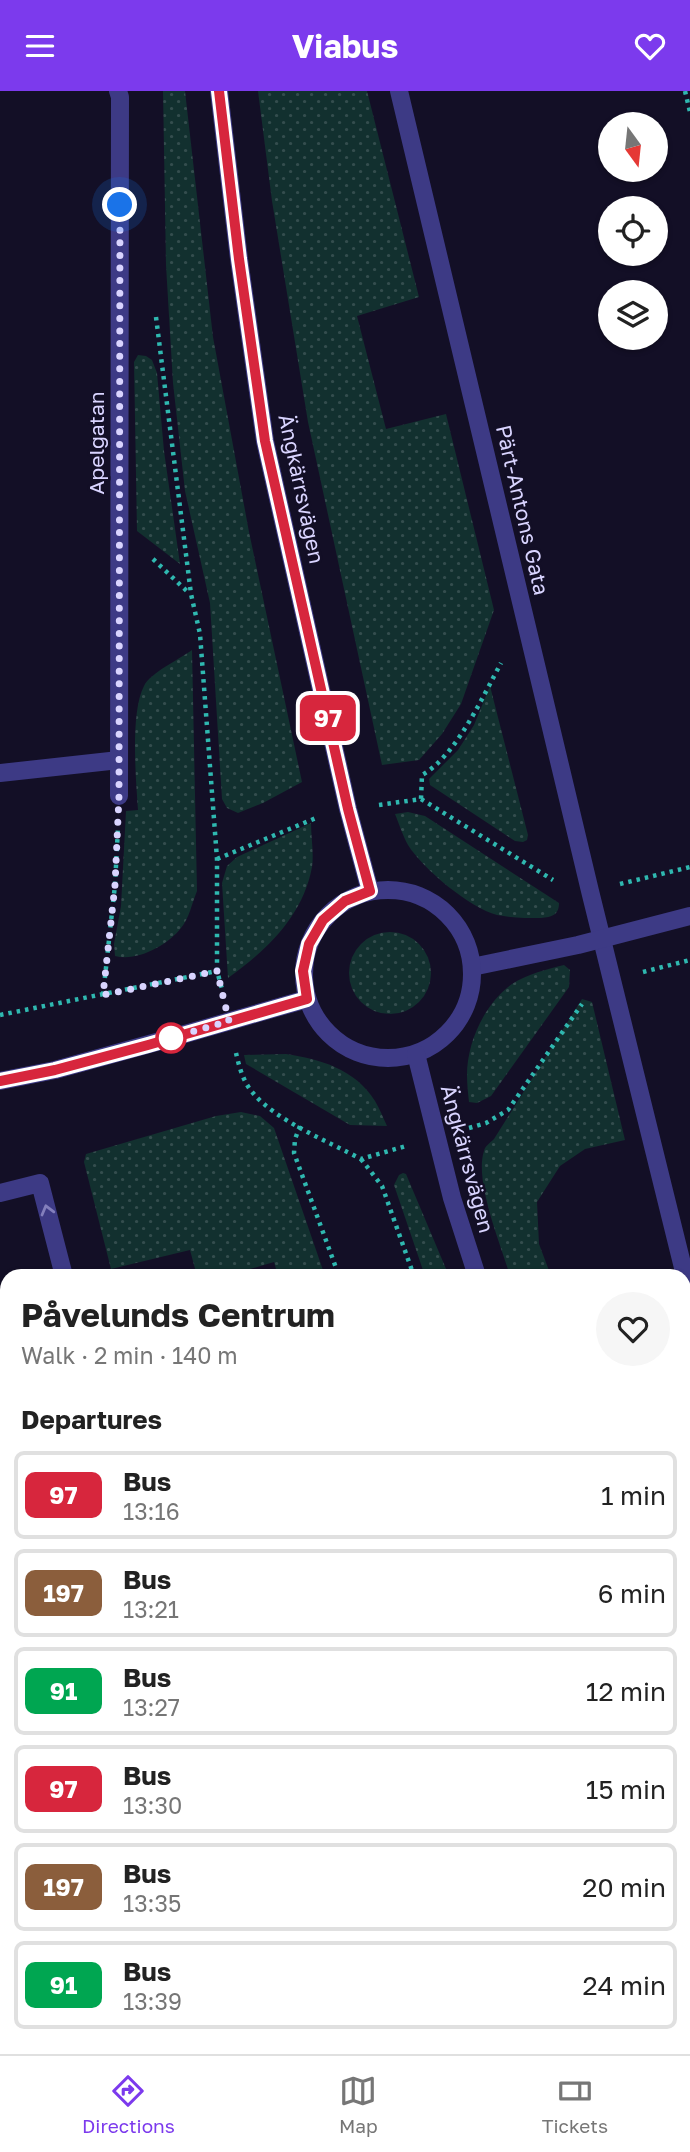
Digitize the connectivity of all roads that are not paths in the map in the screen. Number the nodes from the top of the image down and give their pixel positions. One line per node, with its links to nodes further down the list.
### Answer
1 (118, 91): 4 (street, Apelgatan)
2 (219, 91): 7 (street, Ängkärrsvägen)
3 (400, 91): 9 (street, Pärt-Antons Gata)
4 (119, 760): 5 (street); 6 (street, Apelgatan)
5 (0, 773)
6 (119, 796)
7 (370, 891): 10 (street); 11 (street)
8 (690, 916): 9 (street)
9 (603, 938): 10 (street); 17 (street, Pärt-Antons Gata)
10 (472, 967): 12 (street)
11 (307, 999): 12 (street); 13 (street)
12 (416, 1054): 16 (street, Ängkärrsvägen)
13 (0, 1081)
14 (0, 1193): 15 (street, one-way to 14)
15 (62, 1269)
16 (475, 1269)
17 (683, 1269)

